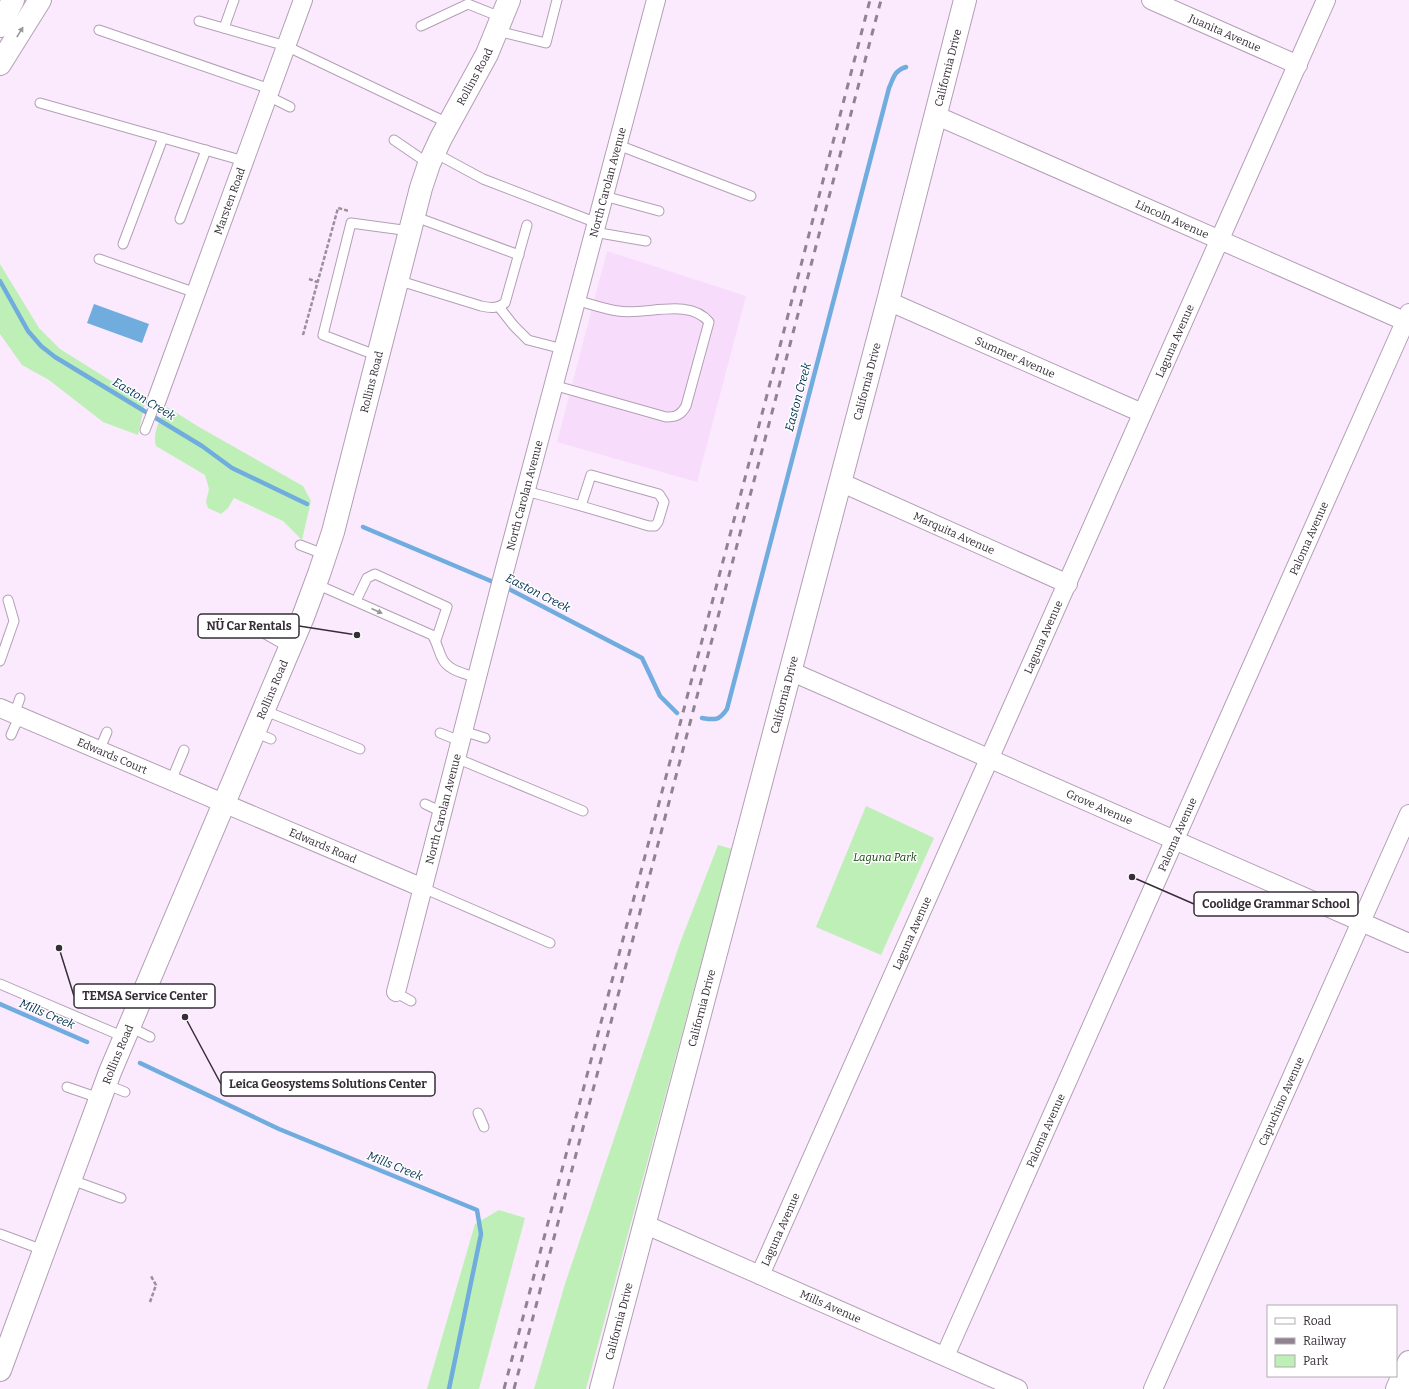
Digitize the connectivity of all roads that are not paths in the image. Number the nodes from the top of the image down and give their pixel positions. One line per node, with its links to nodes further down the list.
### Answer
1 (13, 0): 12 (main road)
2 (40, 0): 17 (main road, one-way to 2)
3 (234, 0): 14 (lane)
4 (303, 0): 16 (street, Marsten Road)
5 (557, 0): 10 (lane)
6 (656, 0): 26 (street, North Carolan Avenue)
7 (965, 0): 22 (main road, California Drive)
8 (1152, 0): 18 (street, Juanita Avenue)
9 (1326, 0): 18 (street, Laguna Avenue)
10 (503, 16): 13 (lane); 23 (main road, Rollins Road)
11 (199, 21): 14 (lane)
12 (0, 26)
13 (421, 26)
14 (224, 28): 16 (lane)
15 (98, 30): 19 (lane)
16 (286, 46): 19 (street, Marsten Road); 23 (lane)
17 (0, 64)
18 (1298, 65): 38 (street, Laguna Avenue)
19 (269, 92): 21 (lane); 29 (street, Marsten Road)
20 (40, 103): 24 (lane)
21 (290, 107)
22 (935, 115): 38 (street, Lincoln Avenue); 45 (main road, California Drive)
23 (450, 124): 28 (main road, Rollins Road)
24 (164, 138): 27 (lane); 39 (lane)
25 (394, 140): 28 (lane)
26 (618, 145): 30 (street, North Carolan Avenue); 31 (lane)
27 (206, 150): 29 (lane); 33 (lane)
28 (432, 158): 34 (main road, Rollins Road); 36 (lane)
29 (244, 161): 43 (street, Marsten Road)
30 (604, 196): 32 (lane); 36 (street, North Carolan Avenue)
31 (751, 196)
32 (659, 211)
33 (180, 219)
34 (411, 223): 40 (lane); 42 (main road, Rollins Road); 49 (lane)
35 (527, 225): 40 (lane)
36 (596, 227): 37 (lane); 44 (street, North Carolan Avenue)
37 (646, 241)
38 (1219, 241): 47 (street, Lincoln Avenue); 52 (street, Laguna Avenue)
39 (123, 244)
40 (518, 255): 46 (lane)
41 (99, 259): 43 (lane)
42 (397, 280): 46 (lane); 49 (main road, Rollins Road)
43 (196, 293): 51 (street, Marsten Road)
44 (576, 300): 48 (street, North Carolan Avenue); 50 (lane)
45 (888, 301): 52 (street, Summer Avenue); 54 (main road, California Drive)
46 (499, 307): 48 (lane)
47 (1408, 319): 86 (street, Paloma Avenue)
48 (563, 349): 50 (street, North Carolan Avenue)
49 (378, 356): 58 (main road, Rollins Road)
50 (553, 385): 55 (street, North Carolan Avenue)
51 (156, 402): 53 (lane)
52 (1142, 413): 60 (street, Laguna Avenue)
53 (145, 430)
54 (840, 482): 60 (street, Marquita Avenue); 67 (main road, California Drive)
55 (525, 491): 56 (lane); 68 (street, North Carolan Avenue)
56 (581, 506): 56 (lane)
57 (300, 545): 58 (lane)
58 (326, 556): 59 (main road, Rollins Road)
59 (316, 584): 62 (lane); 65 (main road, Rollins Road)
60 (1068, 584): 79 (street, Laguna Avenue)
61 (8, 600): 66 (lane)
62 (356, 601): 64 (lane, one-way to 64); 64 (lane)
63 (244, 622): 65 (lane)
64 (436, 640): 68 (lane)
65 (290, 648): 70 (main road, Rollins Road)
66 (0, 661)
67 (790, 671): 79 (street, Grove Avenue); 102 (main road, California Drive)
68 (477, 678): 75 (street, North Carolan Avenue)
69 (13, 710): 73 (lane); 77 (street, Edwards Court)
70 (263, 710): 76 (lane); 81 (main road, Rollins Road)
71 (107, 732): 77 (lane)
72 (440, 732): 75 (lane)
73 (11, 735)
74 (485, 738): 75 (lane)
75 (460, 743): 83 (lane); 84 (street, North Carolan Avenue)
76 (360, 749)
77 (99, 750): 80 (street, Edwards Court)
78 (184, 750): 80 (lane)
79 (990, 759): 86 (street, Grove Avenue); 105 (street, Laguna Avenue)
80 (171, 781): 81 (street, Edwards Court)
81 (224, 803): 87 (street, Edwards Road); 93 (main road, Rollins Road)
82 (426, 804): 84 (lane)
83 (583, 811)
84 (442, 812): 87 (street, North Carolan Avenue)
85 (1409, 814): 88 (street, Capuchino Avenue)
86 (1175, 840): 88 (street, Grove Avenue); 106 (street, Paloma Avenue)
87 (423, 888): 89 (lane); 92 (street, North Carolan Avenue)
88 (1362, 922): 90 (street, Grove Avenue); 111 (street, Capuchino Avenue)
89 (550, 943)
90 (1409, 943)
91 (0, 984): 93 (lane)
92 (398, 994)
93 (126, 1031): 94 (lane); 96 (main road, Rollins Road)
94 (150, 1037)
95 (67, 1087): 96 (lane)
96 (102, 1091): 97 (lane); 100 (main road, Rollins Road)
97 (125, 1092)
98 (478, 1113): 99 (lane)
99 (484, 1127)
100 (69, 1179): 101 (lane); 104 (main road, Rollins Road)
101 (121, 1198)
102 (644, 1224): 105 (street, Mills Avenue); 109 (main road, California Drive)
103 (0, 1234): 104 (lane)
104 (44, 1250): 108 (main road, Rollins Road)
105 (760, 1275): 106 (street, Mills Avenue)
106 (945, 1356): 110 (street, Mills Avenue)
107 (1409, 1362): 112 (main road)
108 (0, 1370)
109 (601, 1389)
110 (1018, 1389)
111 (1153, 1389)
112 (1397, 1389)

